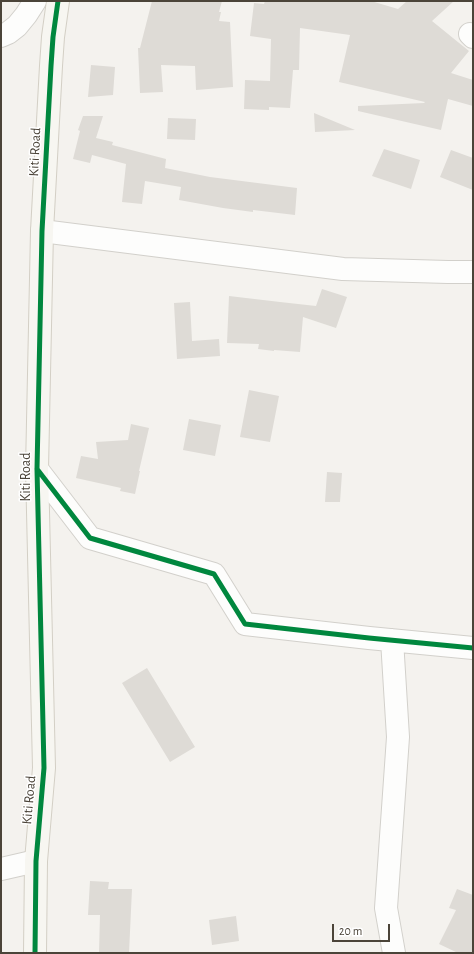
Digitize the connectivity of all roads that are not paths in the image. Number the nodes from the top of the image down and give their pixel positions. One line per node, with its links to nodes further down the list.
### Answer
1 (35, 1): 3 (street)
2 (58, 1): 4 (street, Kiti Road)
3 (1, 36)
4 (42, 231): 5 (street); 6 (street, Kiti Road)
5 (473, 272)
6 (37, 470): 7 (street); 9 (street, Kiti Road)
7 (392, 640): 8 (street); 12 (street)
8 (473, 648)
9 (36, 861): 10 (street); 11 (street, Kiti Road)
10 (1, 869)
11 (35, 953)
12 (394, 953)

